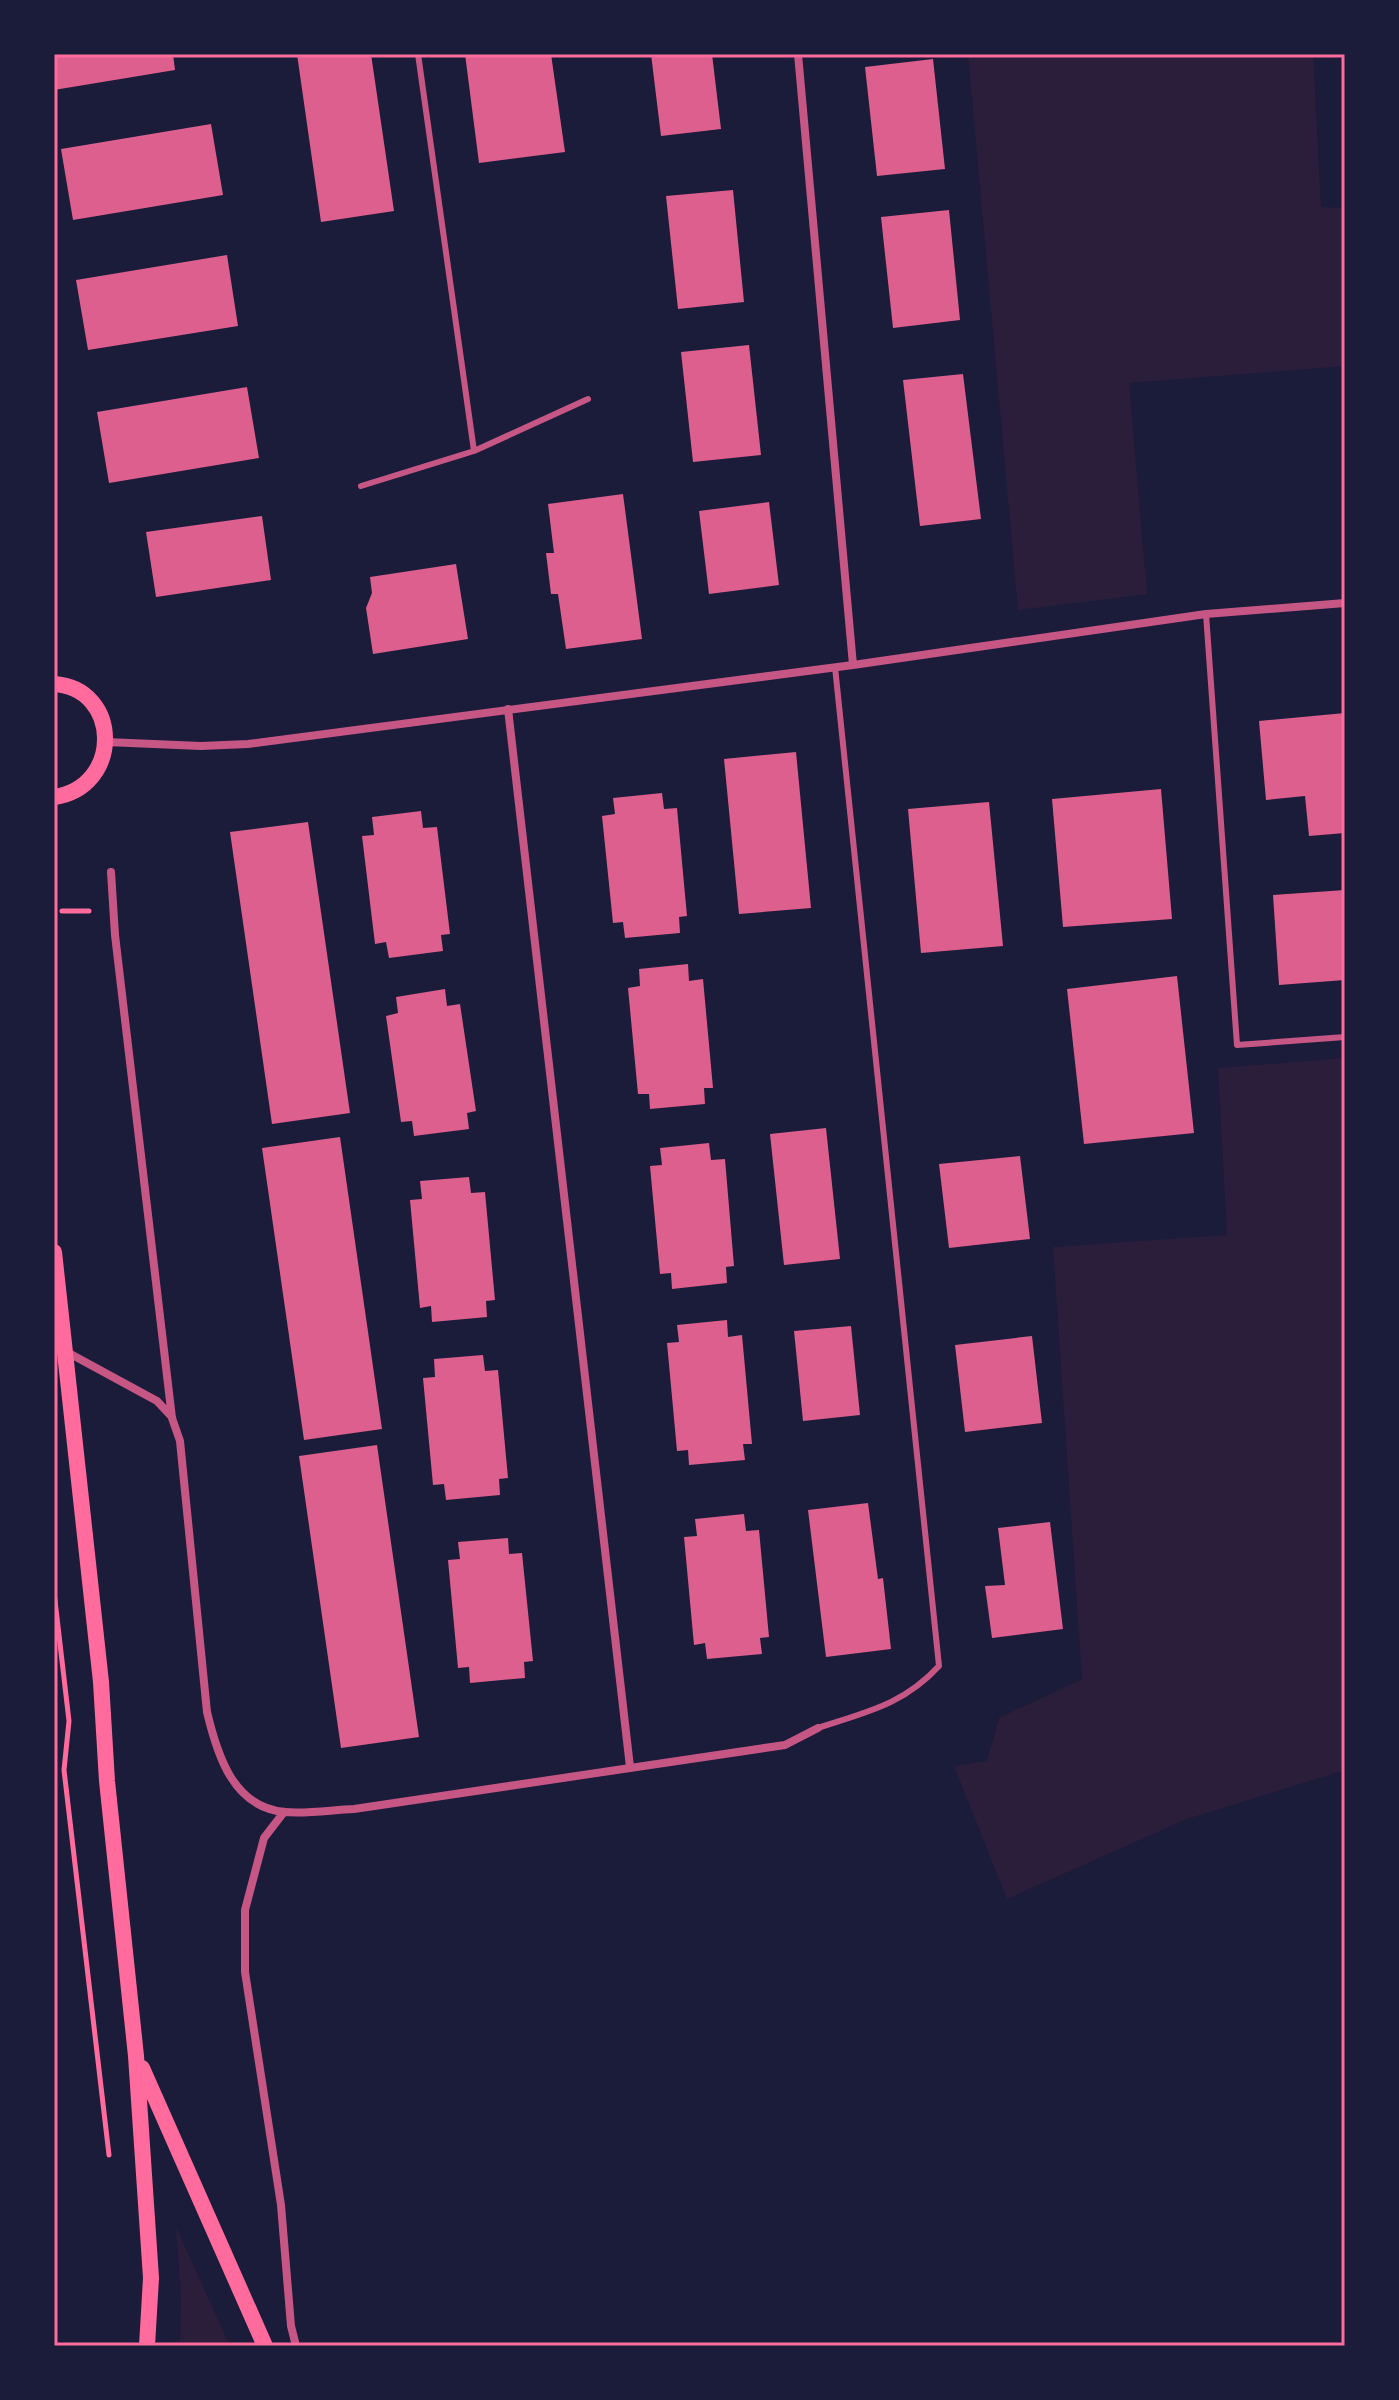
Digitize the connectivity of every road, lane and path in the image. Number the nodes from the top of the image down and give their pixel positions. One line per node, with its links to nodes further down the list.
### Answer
1 (418, 54): 4 (lane)
2 (798, 54): 8 (street)
3 (588, 399): 4 (lane)
4 (474, 451): 5 (lane)
5 (361, 486)
6 (1345, 603): 7 (street)
7 (1206, 614): 8 (street); 17 (lane)
8 (853, 665): 9 (street)
9 (835, 667): 11 (street); 22 (lane)
10 (54, 684): 12 (main road)
11 (508, 709): 12 (street); 23 (street)
12 (106, 742): 13 (main road)
13 (54, 797)
14 (111, 872): 20 (street)
15 (62, 911): 16 (path)
16 (98, 911)
17 (1345, 1037)
18 (54, 1252): 19 (main road)
19 (65, 1351): 20 (street); 25 (main road)
20 (172, 1418): 24 (street)
21 (54, 1592): 26 (path)
22 (818, 1728): 23 (street)
23 (630, 1767): 24 (street)
24 (284, 1812): 29 (street)
25 (136, 2056): 27 (main road); 28 (main road)
26 (110, 2168)
27 (147, 2346)
28 (265, 2346)
29 (296, 2346)

